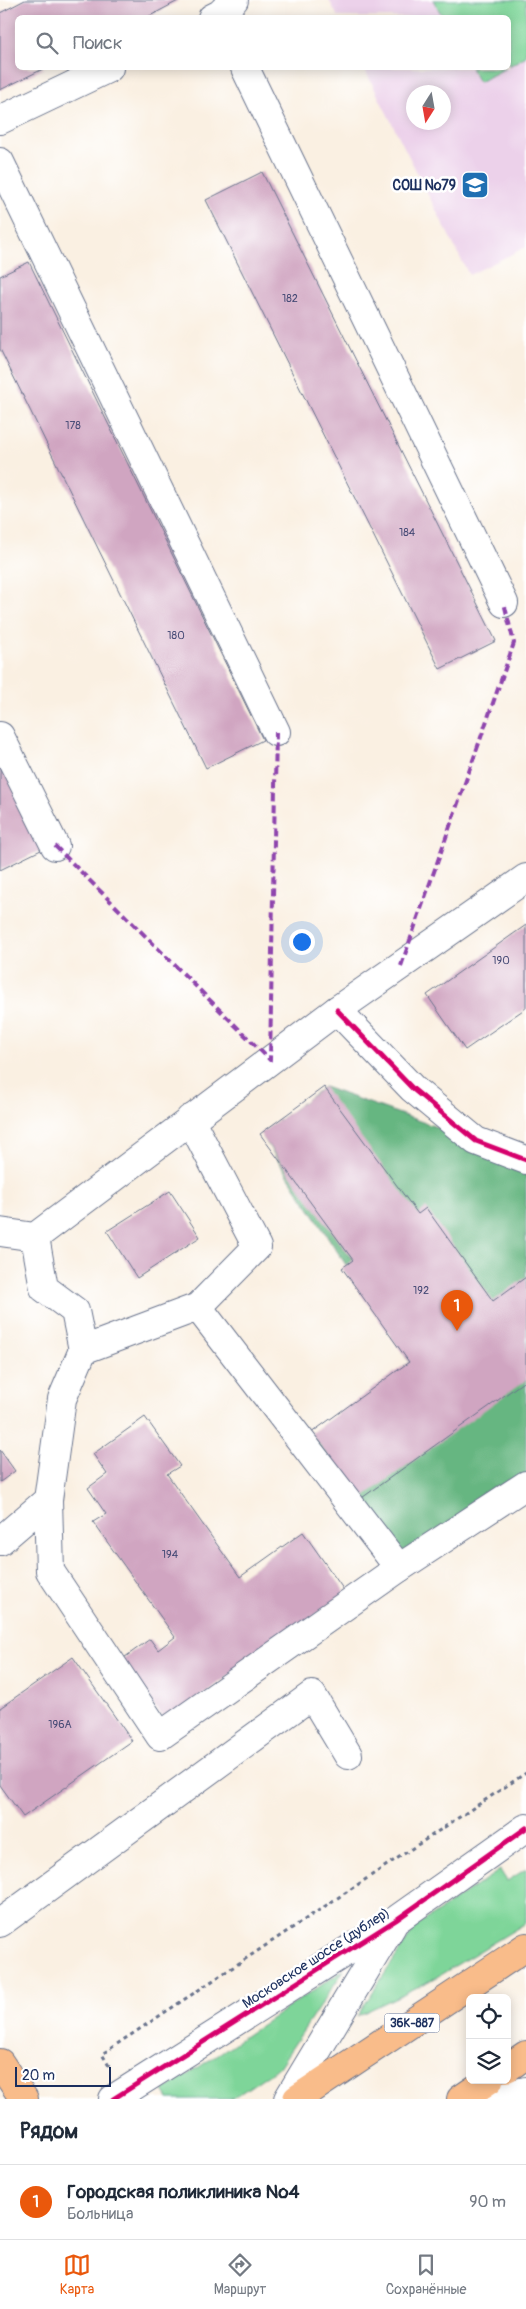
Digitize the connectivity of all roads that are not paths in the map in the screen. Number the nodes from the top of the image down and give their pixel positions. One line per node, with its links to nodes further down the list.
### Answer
1 (105, 70): 3 (street)
2 (246, 70): 5 (street)
3 (0, 120)
4 (0, 162): 6 (street)
5 (504, 603)
6 (276, 732)
7 (0, 736): 8 (street)
8 (55, 846)
9 (526, 878): 10 (street)
10 (337, 1010): 11 (street); 12 (street)
11 (190, 1119): 14 (street); 15 (street)
12 (526, 1160)
13 (0, 1232): 14 (street)
14 (35, 1237): 16 (street)
15 (198, 1307): 16 (street); 20 (street)
16 (83, 1350): 18 (street)
17 (526, 1485): 20 (street)
18 (48, 1500): 19 (street); 20 (street)
19 (0, 1542)
20 (399, 1568)
21 (348, 1755): 24 (street)
22 (526, 1828): 23 (street, Московское шоссе (дублер))
23 (396, 1920): 32 (street, Московское шоссе (дублер)); 33 (street)
24 (0, 1923)
25 (526, 1947): 34 (main road, 36К-887)
26 (526, 2055): 28 (main road)
27 (0, 2063): 31 (main road)
28 (511, 2065)
29 (483, 2084): 35 (main road)
30 (526, 2091): 36 (street)
31 (24, 2099)
32 (113, 2099)
33 (288, 2099)
34 (297, 2099)
35 (461, 2099)
36 (491, 2099)

